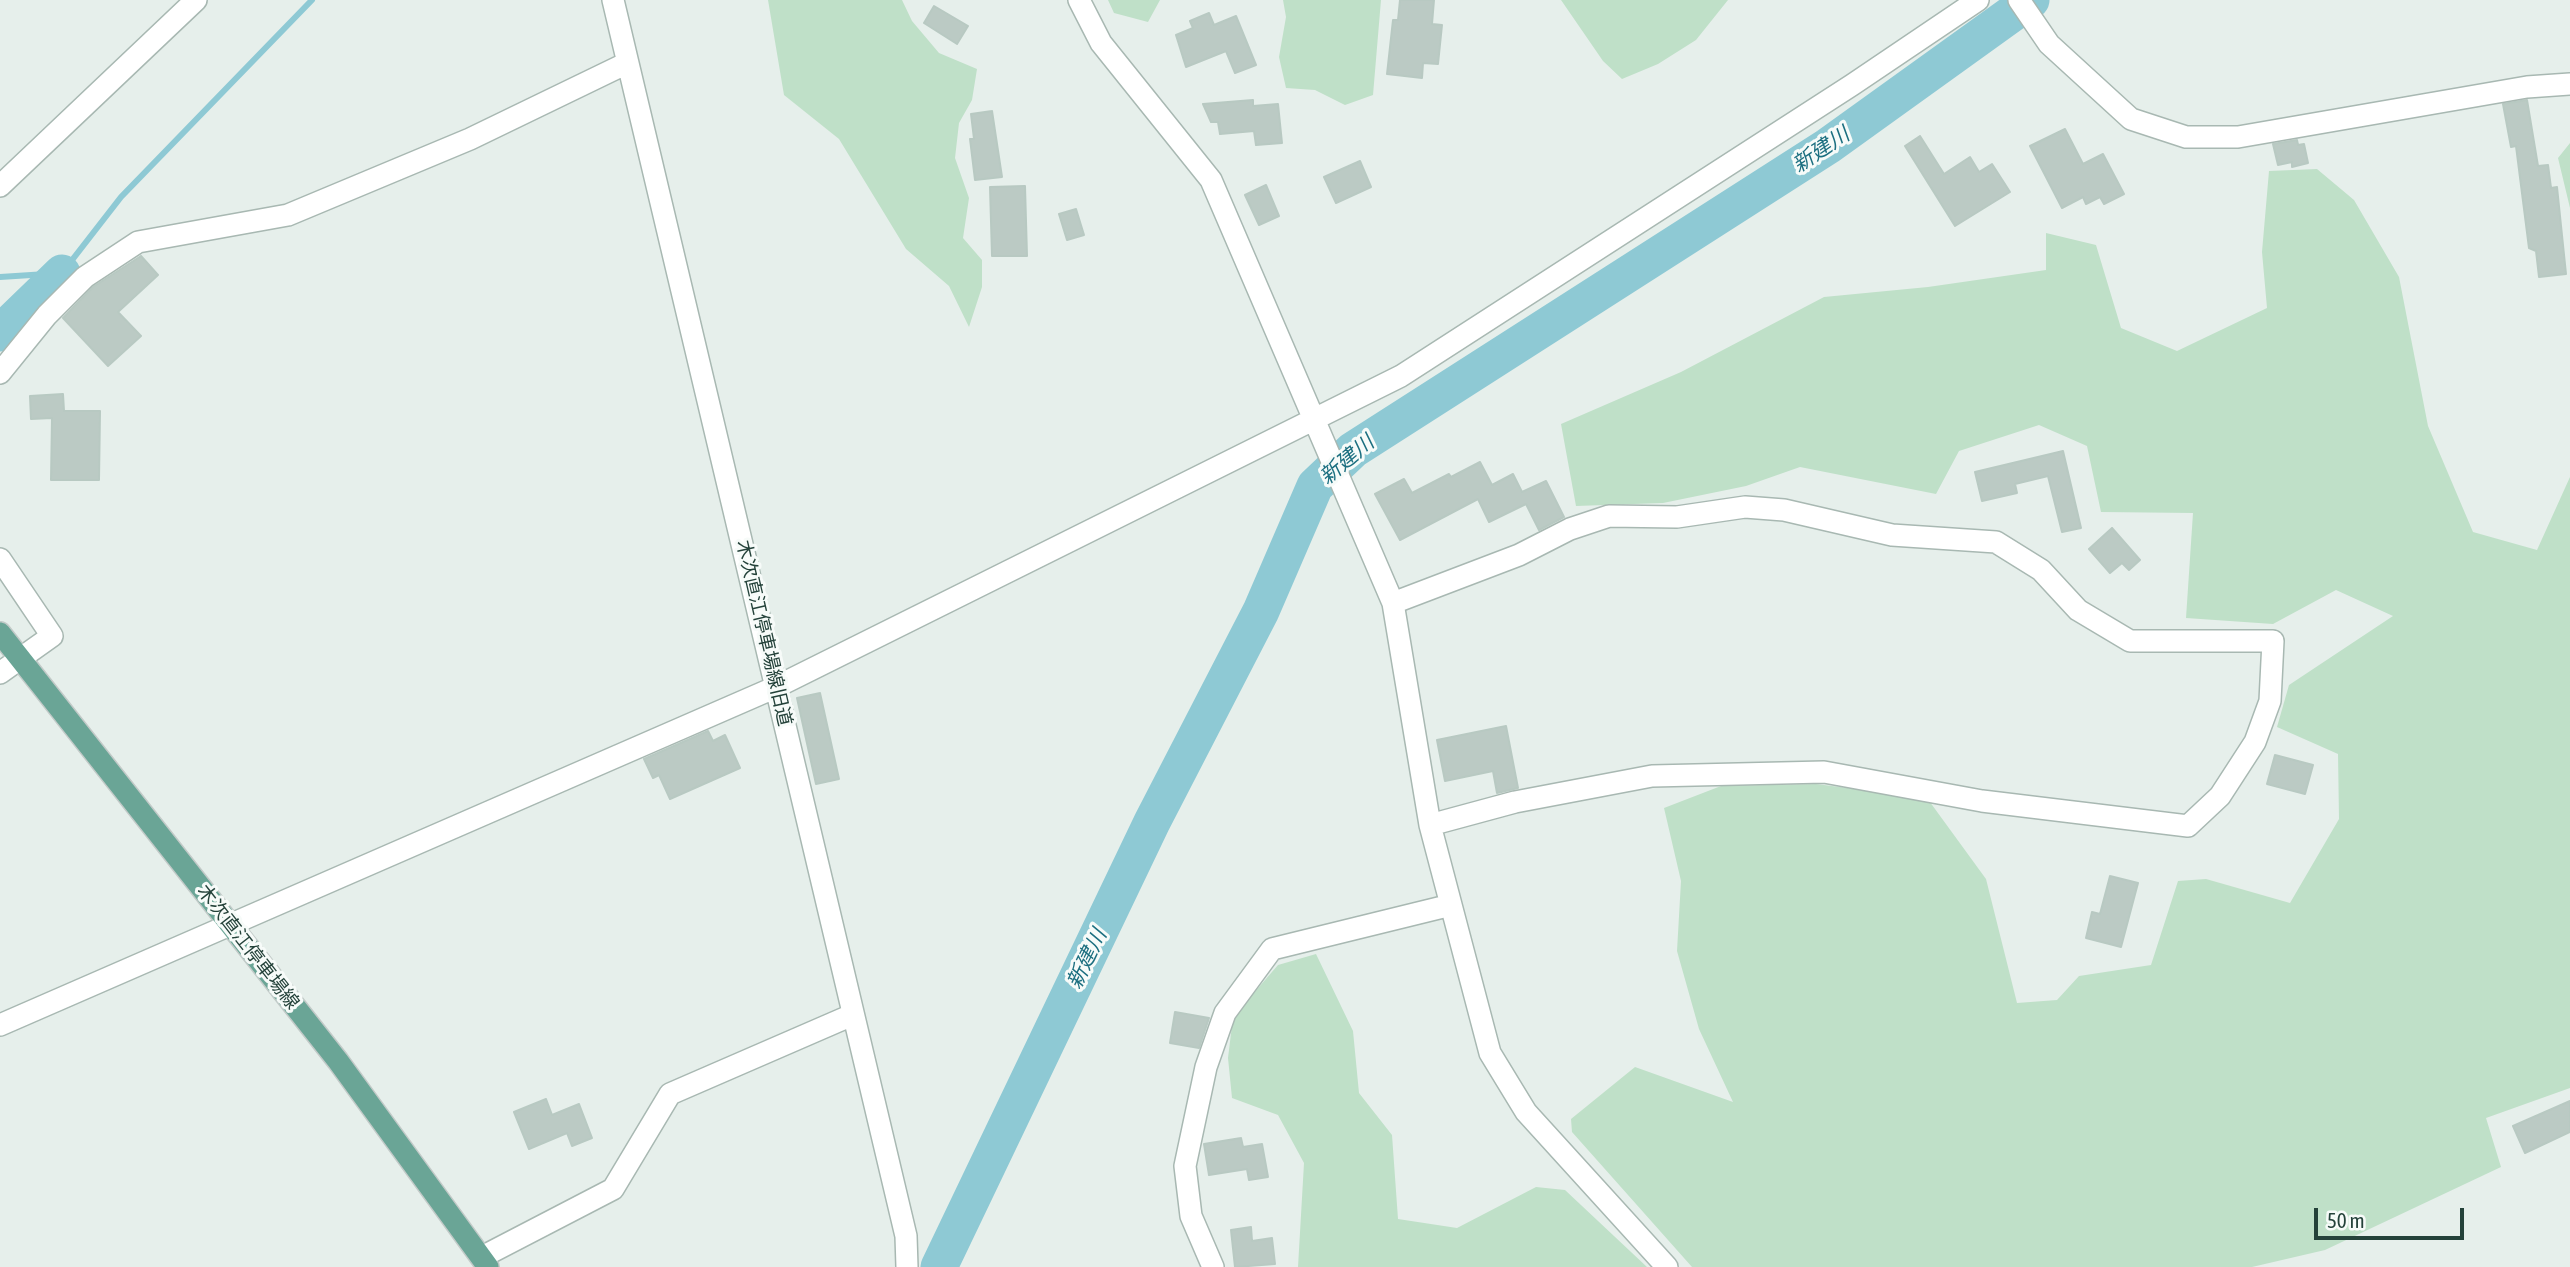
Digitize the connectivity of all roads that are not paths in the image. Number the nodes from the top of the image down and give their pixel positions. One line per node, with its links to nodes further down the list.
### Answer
1 (196, 0): 8 (street)
2 (613, 0): 6 (street, 木次直江停車場線旧道)
3 (1079, 0): 10 (street)
4 (1978, 0): 10 (street)
5 (2019, 0): 7 (street)
6 (627, 63): 9 (street); 16 (street, 木次直江停車場線旧道)
7 (2570, 84)
8 (0, 186)
9 (0, 373)
10 (1318, 428): 12 (street); 16 (street)
11 (0, 559): 14 (street)
12 (1393, 603): 17 (street); 17 (street)
13 (0, 633): 14 (main road, 木次直江停車場線)
14 (19, 657): 15 (street); 19 (main road, 木次直江停車場線)
15 (0, 673)
16 (776, 687): 19 (street); 20 (street, 木次直江停車場線旧道)
17 (1430, 825): 18 (street)
18 (1451, 905): 24 (street); 25 (street)
19 (230, 925): 21 (street); 22 (main road, 木次直江停車場線)
20 (852, 1014): 22 (street); 23 (street, 木次直江停車場線旧道)
21 (0, 1025)
22 (485, 1262)
23 (907, 1267)
24 (1213, 1267)
25 (1667, 1267)

